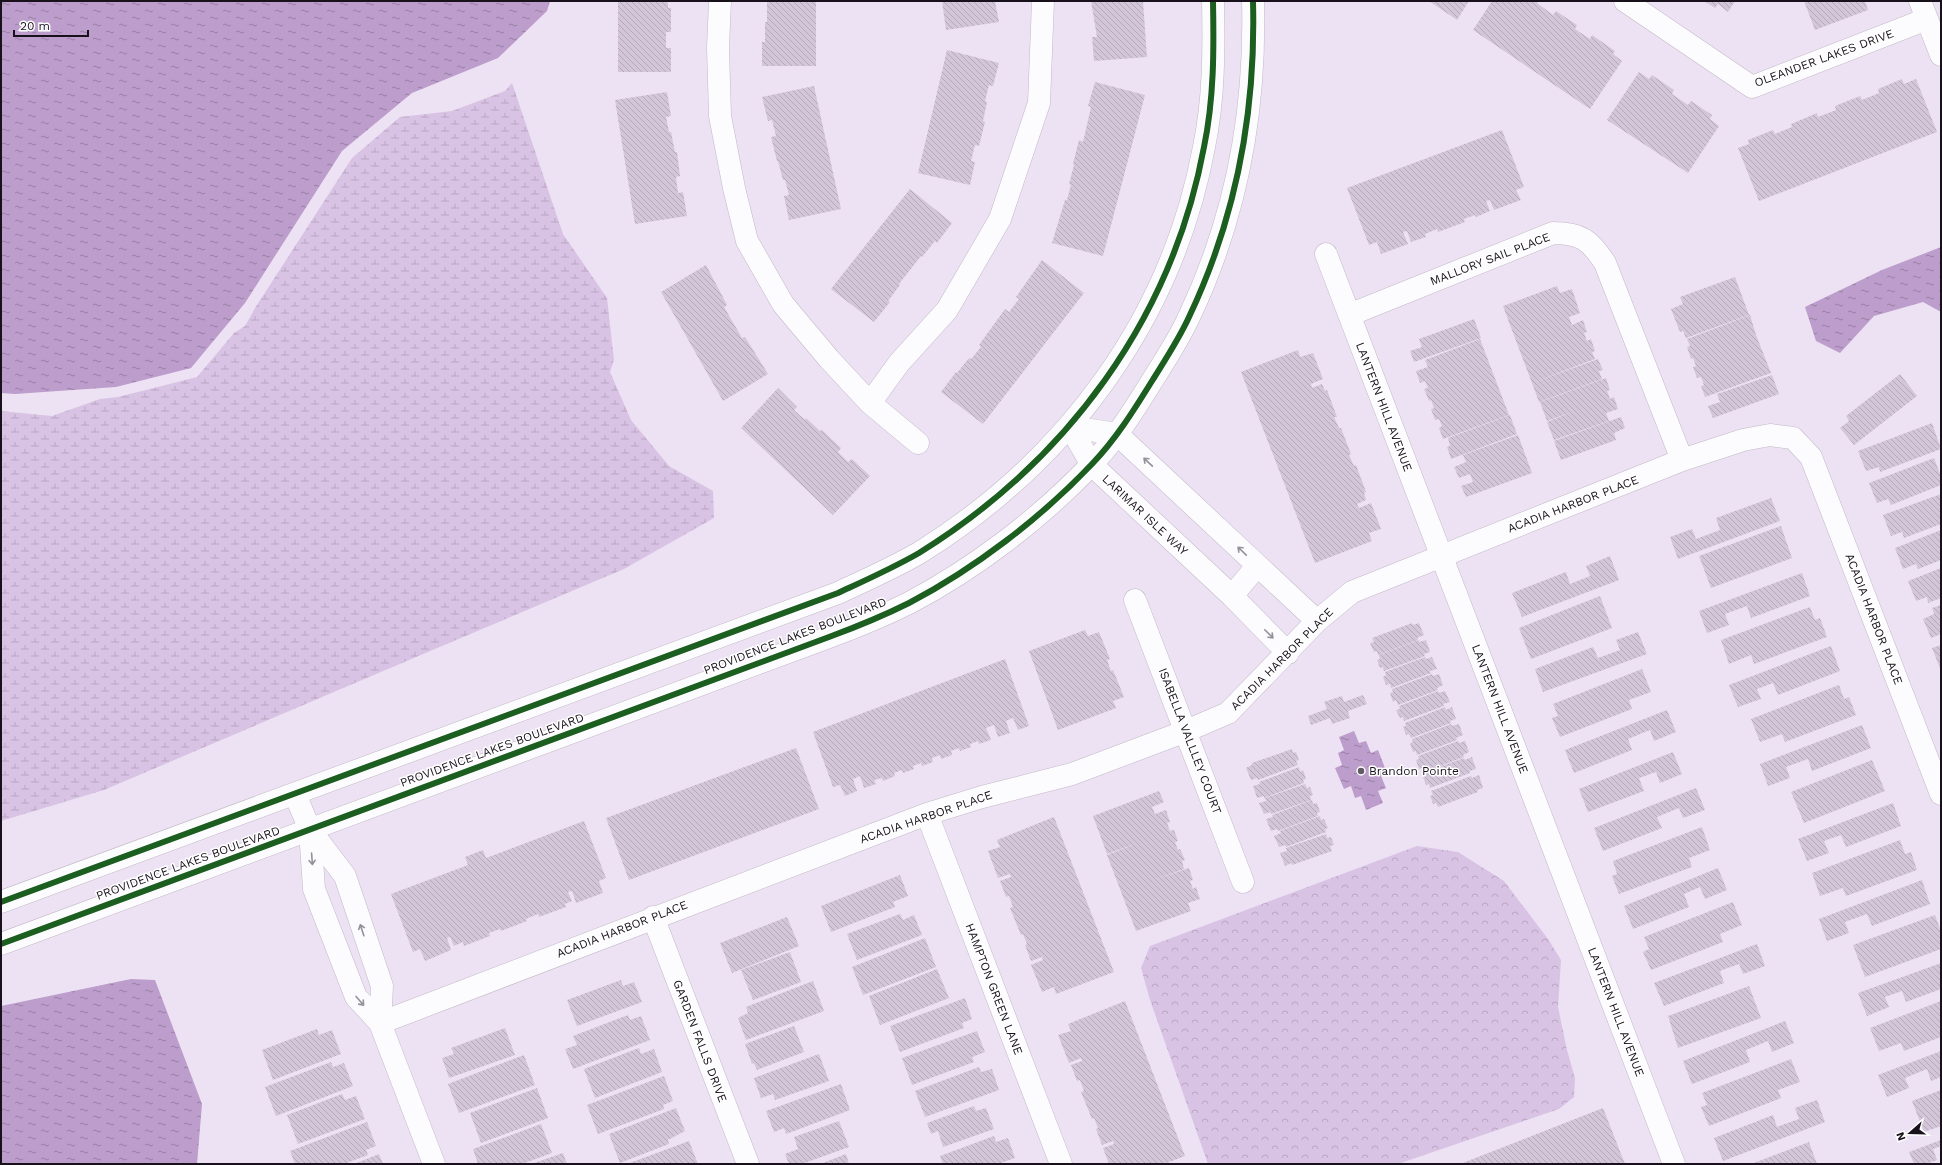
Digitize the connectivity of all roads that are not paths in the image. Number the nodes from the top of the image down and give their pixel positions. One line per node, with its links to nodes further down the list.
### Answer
1 (720, 1): 10 (street)
2 (1043, 1): 10 (street)
3 (1213, 1): 11 (street, PROVIDENCE LAKES BOULEVARD)
4 (1253, 1): 12 (street, PROVIDENCE LAKES BOULEVARD)
5 (1625, 1): 6 (street, OLEANDER LAKES DRIVE)
6 (1923, 10): 7 (street)
7 (1941, 56)
8 (1326, 254): 9 (street, LANTERN HILL AVENUE)
9 (1349, 315): 14 (street, MALLORY SAIL PLACE); 16 (street, LANTERN HILL AVENUE)
10 (870, 403): 13 (street)
11 (1070, 426): 12 (street); 15 (street, LARIMAR ISLE WAY); 23 (street, PROVIDENCE LAKES BOULEVARD)
12 (1118, 434): 15 (street, PROVIDENCE LAKES BOULEVARD); 17 (street, one-way to 12)
13 (918, 443)
14 (1682, 460): 16 (street, ACADIA HARBOR PLACE); 24 (street, ACADIA HARBOR PLACE)
15 (1092, 465): 18 (street, LARIMAR ISLE WAY); 26 (street, PROVIDENCE LAKES BOULEVARD)
16 (1441, 555): 20 (street, ACADIA HARBOR PLACE); 35 (street, LANTERN HILL AVENUE)
17 (1258, 566): 18 (street); 20 (street)
18 (1232, 596): 21 (street, LARIMAR ISLE WAY, one-way to 21)
19 (1135, 600): 22 (street, ISABELLA VALLLEY COURT)
20 (1317, 621): 21 (street, ACADIA HARBOR PLACE)
21 (1288, 652): 22 (street, ACADIA HARBOR PLACE)
22 (1186, 731): 25 (street, ACADIA HARBOR PLACE); 27 (street, ISABELLA VALLLEY COURT)
23 (295, 794): 26 (street); 28 (street, PROVIDENCE LAKES BOULEVARD)
24 (1941, 794)
25 (927, 814): 29 (street, ACADIA HARBOR PLACE); 34 (street, HAMPTON GREEN LANE)
26 (310, 830): 30 (street, PROVIDENCE LAKES BOULEVARD); 31 (street, one-way to 31); 31 (street, one-way to 26)
27 (1243, 882)
28 (1, 902)
29 (653, 917): 31 (street, ACADIA HARBOR PLACE); 33 (street, GARDEN FALLS DRIVE)
30 (1, 944)
31 (380, 1023): 32 (street)
32 (434, 1164)
33 (748, 1164)
34 (1061, 1164)
35 (1674, 1164)

